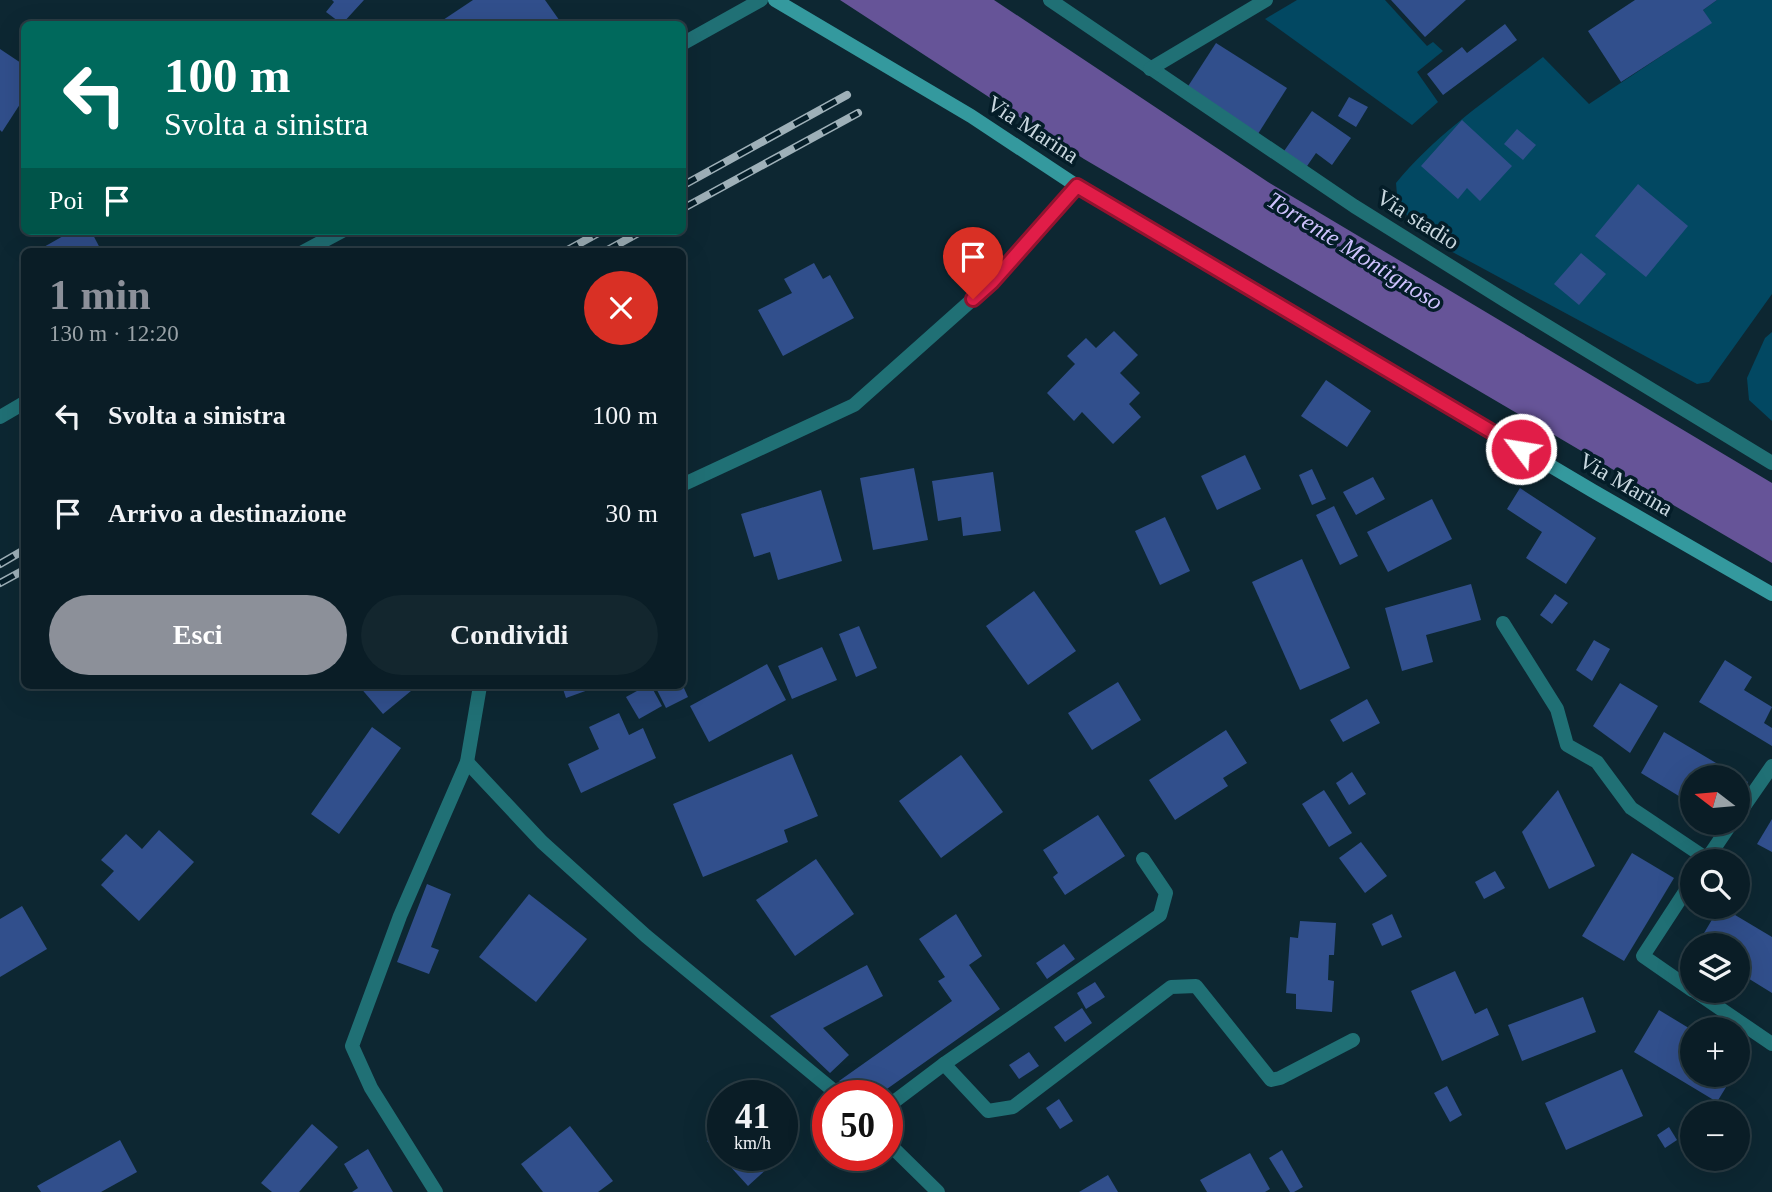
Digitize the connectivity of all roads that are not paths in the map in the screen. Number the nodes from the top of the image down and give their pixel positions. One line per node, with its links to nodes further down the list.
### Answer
1 (761, 0): 5 (street)
2 (775, 0): 7 (main road, Via Marina)
3 (1050, 0): 6 (street, Via stadio)
4 (1266, 0): 6 (street)
5 (686, 42)
6 (1150, 69): 12 (street, Via stadio)
7 (1077, 186): 13 (street); 14 (main road, Via Marina)
8 (335, 235): 9 (street)
9 (310, 248)
10 (21, 405): 11 (street)
11 (0, 416)
12 (1772, 463)
13 (686, 483)
14 (1772, 594)
15 (1503, 623): 20 (street)
16 (479, 689): 17 (street)
17 (467, 761): 28 (street); 31 (street)
18 (1772, 766): 19 (street)
19 (1750, 798)
20 (1690, 849)
21 (1143, 859): 27 (street)
22 (1680, 899): 23 (street)
23 (1680, 981)
24 (1712, 1003): 26 (street)
25 (1353, 1040): 27 (street)
26 (1772, 1044)
27 (944, 1064): 29 (street)
28 (821, 1080)
29 (903, 1095)
30 (903, 1158): 32 (street)
31 (436, 1192)
32 (937, 1192)

